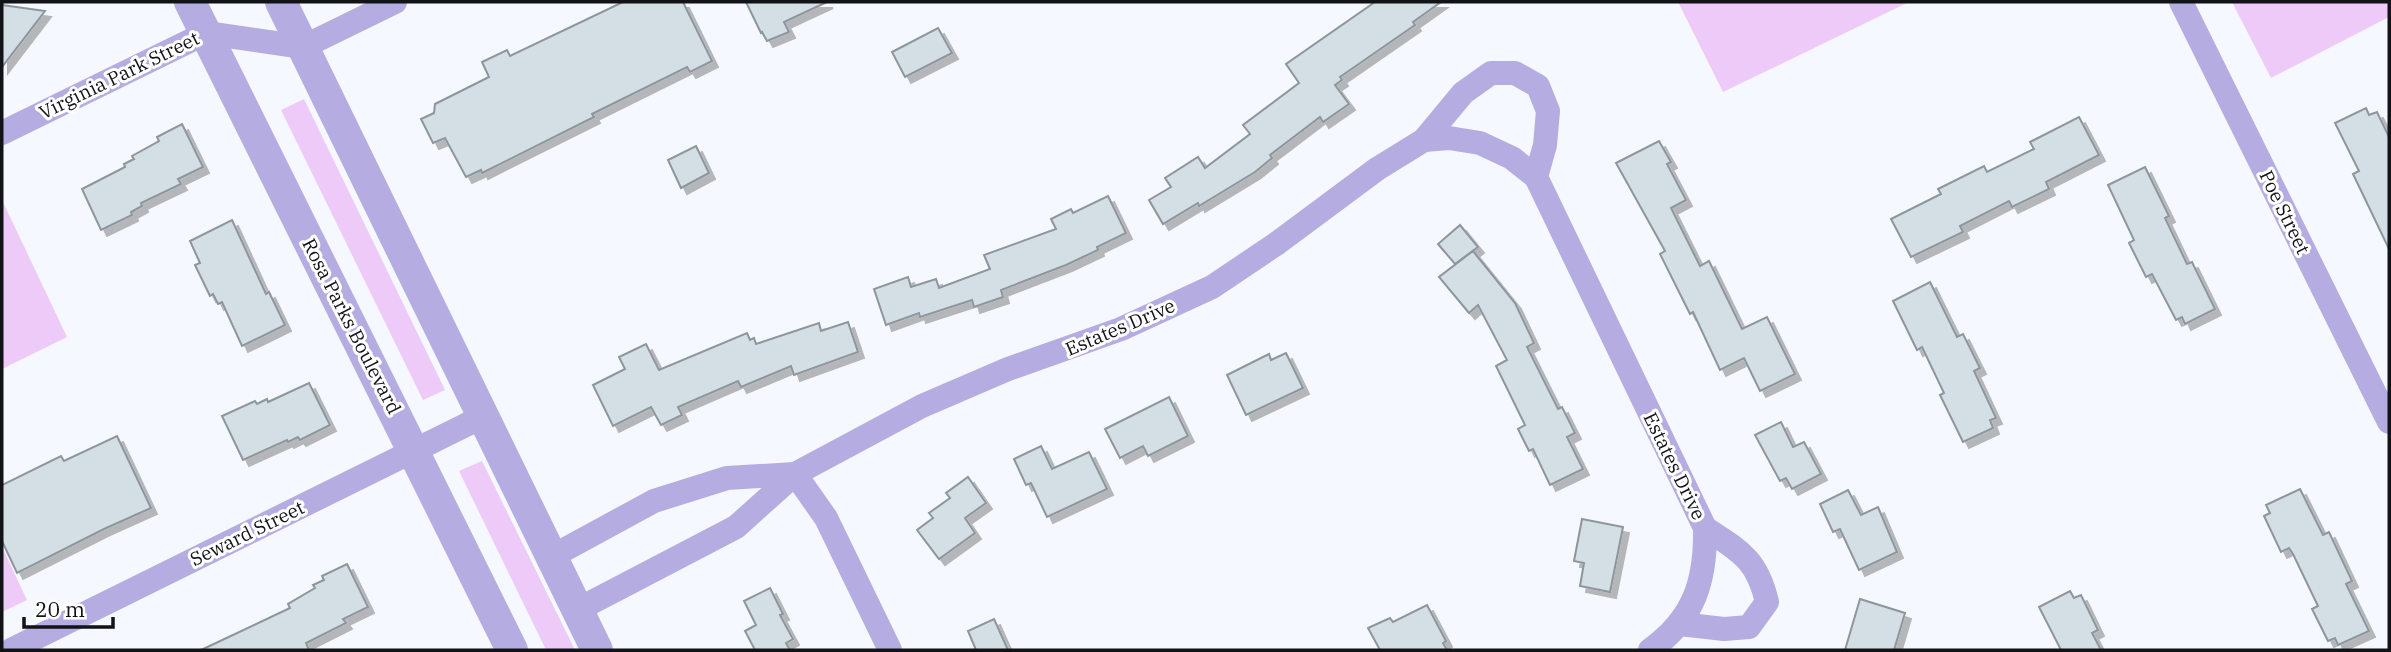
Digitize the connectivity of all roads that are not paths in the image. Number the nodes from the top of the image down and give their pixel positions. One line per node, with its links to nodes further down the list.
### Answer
1 (190, 2): 5 (street, Rosa Parks Boulevard)
2 (281, 2): 6 (street)
3 (395, 2): 6 (street)
4 (2181, 2): 11 (street, Poe Street)
5 (205, 33): 6 (street, Virginia Park Street); 7 (street, Virginia Park Street); 12 (street, Rosa Parks Boulevard)
6 (303, 47): 10 (street)
7 (2, 133)
8 (1424, 140): 9 (street, Estates Drive); 9 (street, Estates Drive); 13 (street, Estates Drive)
9 (1536, 177): 14 (street, Estates Drive)
10 (484, 416): 12 (street, Seward Street); 15 (street)
11 (2389, 422)
12 (414, 449): 18 (street, Seward Street); 19 (street, Rosa Parks Boulevard)
13 (795, 474): 15 (street, Estates Drive); 16 (street, Estates Drive); 21 (street)
14 (1705, 528): 17 (street, Estates Drive); 17 (street, Estates Drive)
15 (551, 557): 16 (street)
16 (577, 610): 20 (street)
17 (1680, 624): 22 (street, Estates Drive)
18 (10, 650)
19 (512, 650)
20 (597, 650)
21 (890, 650)
22 (1650, 650)

